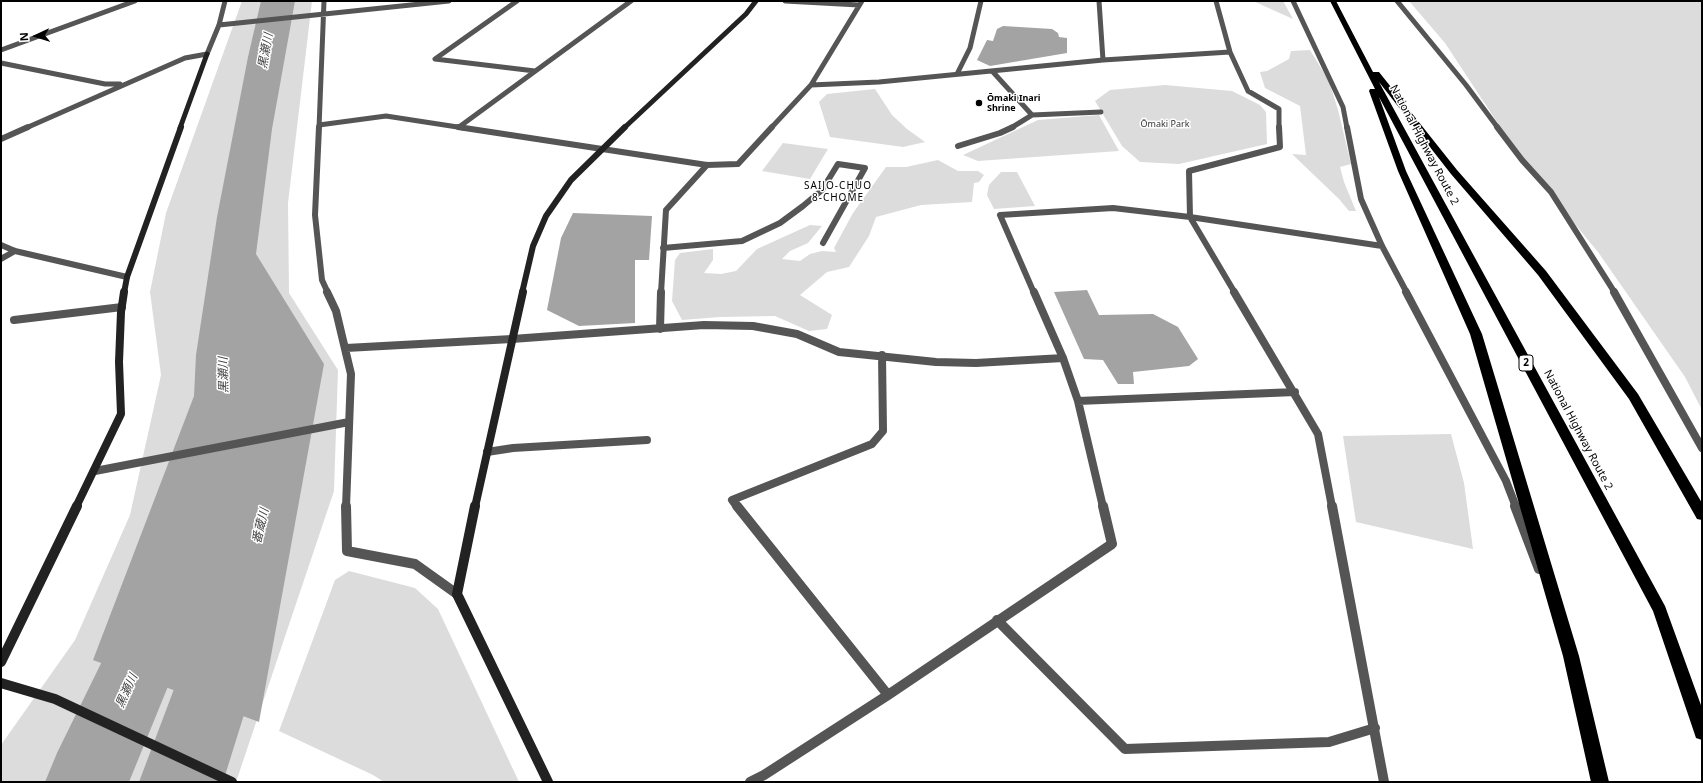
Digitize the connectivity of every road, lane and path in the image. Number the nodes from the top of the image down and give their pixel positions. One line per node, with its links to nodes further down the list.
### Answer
1 (136, 1): 18 (street)
2 (225, 1): 17 (street)
3 (324, 1): 16 (street)
4 (449, 1): 16 (street)
5 (517, 1): 24 (street)
6 (631, 1): 24 (street)
7 (756, 1): 35 (street)
8 (785, 1): 15 (street)
9 (981, 1): 26 (street)
10 (1099, 1): 22 (street)
11 (1216, 1): 20 (street)
12 (1293, 1): 40 (street)
13 (1333, 1): 19 (highway, National Highway Route 2 / 2)
14 (1397, 1): 56 (street)
15 (860, 3): 28 (street)
16 (320, 14): 17 (street); 31 (street)
17 (219, 25): 21 (street)
18 (1, 50)
19 (1357, 50): 59 (highway); 62 (highway); 67 (highway, National Highway Route 2 / 2)
20 (1230, 52): 22 (street); 37 (street)
21 (207, 54): 27 (street); 44 (street)
22 (1103, 60): 25 (street)
23 (1, 62): 27 (street)
24 (535, 71): 32 (street)
25 (993, 72): 26 (street); 30 (street)
26 (957, 74): 28 (street)
27 (125, 84): 33 (street)
28 (811, 85): 36 (street)
29 (1101, 112): 30 (street)
30 (1032, 115): 34 (street)
31 (319, 125): 32 (street); 49 (street)
32 (459, 128): 35 (street)
33 (1, 139)
34 (958, 146)
35 (601, 149): 36 (street); 48 (street)
36 (707, 165): 41 (street)
37 (1190, 217): 40 (street); 51 (street); 52 (street)
38 (823, 243): 41 (street)
39 (1, 246): 42 (street)
40 (1382, 246): 62 (street)
41 (663, 248): 47 (street)
42 (15, 252): 43 (street); 44 (street)
43 (1, 259)
44 (127, 277): 45 (street)
45 (122, 306): 46 (street); 58 (street)
46 (14, 320)
47 (660, 329): 48 (street); 50 (street)
48 (512, 339): 49 (street); 57 (street)
49 (346, 348): 54 (street)
50 (882, 355): 51 (street); 65 (street)
51 (1063, 358): 53 (street)
52 (1295, 392): 53 (street); 66 (street)
53 (1078, 401): 61 (street)
54 (349, 422): 58 (street); 60 (street)
55 (647, 440): 57 (street)
56 (1702, 448)
57 (487, 452): 60 (street)
58 (95, 471): 63 (street)
59 (1702, 515)
60 (457, 594): 69 (street)
61 (997, 620): 65 (street); 66 (street)
62 (1571, 656): 72 (highway)
63 (1, 662)
64 (1, 683): 68 (street)
65 (888, 694): 70 (street)
66 (1375, 728): 71 (street)
67 (1702, 732)
68 (232, 782)
69 (548, 782)
70 (750, 782)
71 (1384, 782)
72 (1600, 782)

